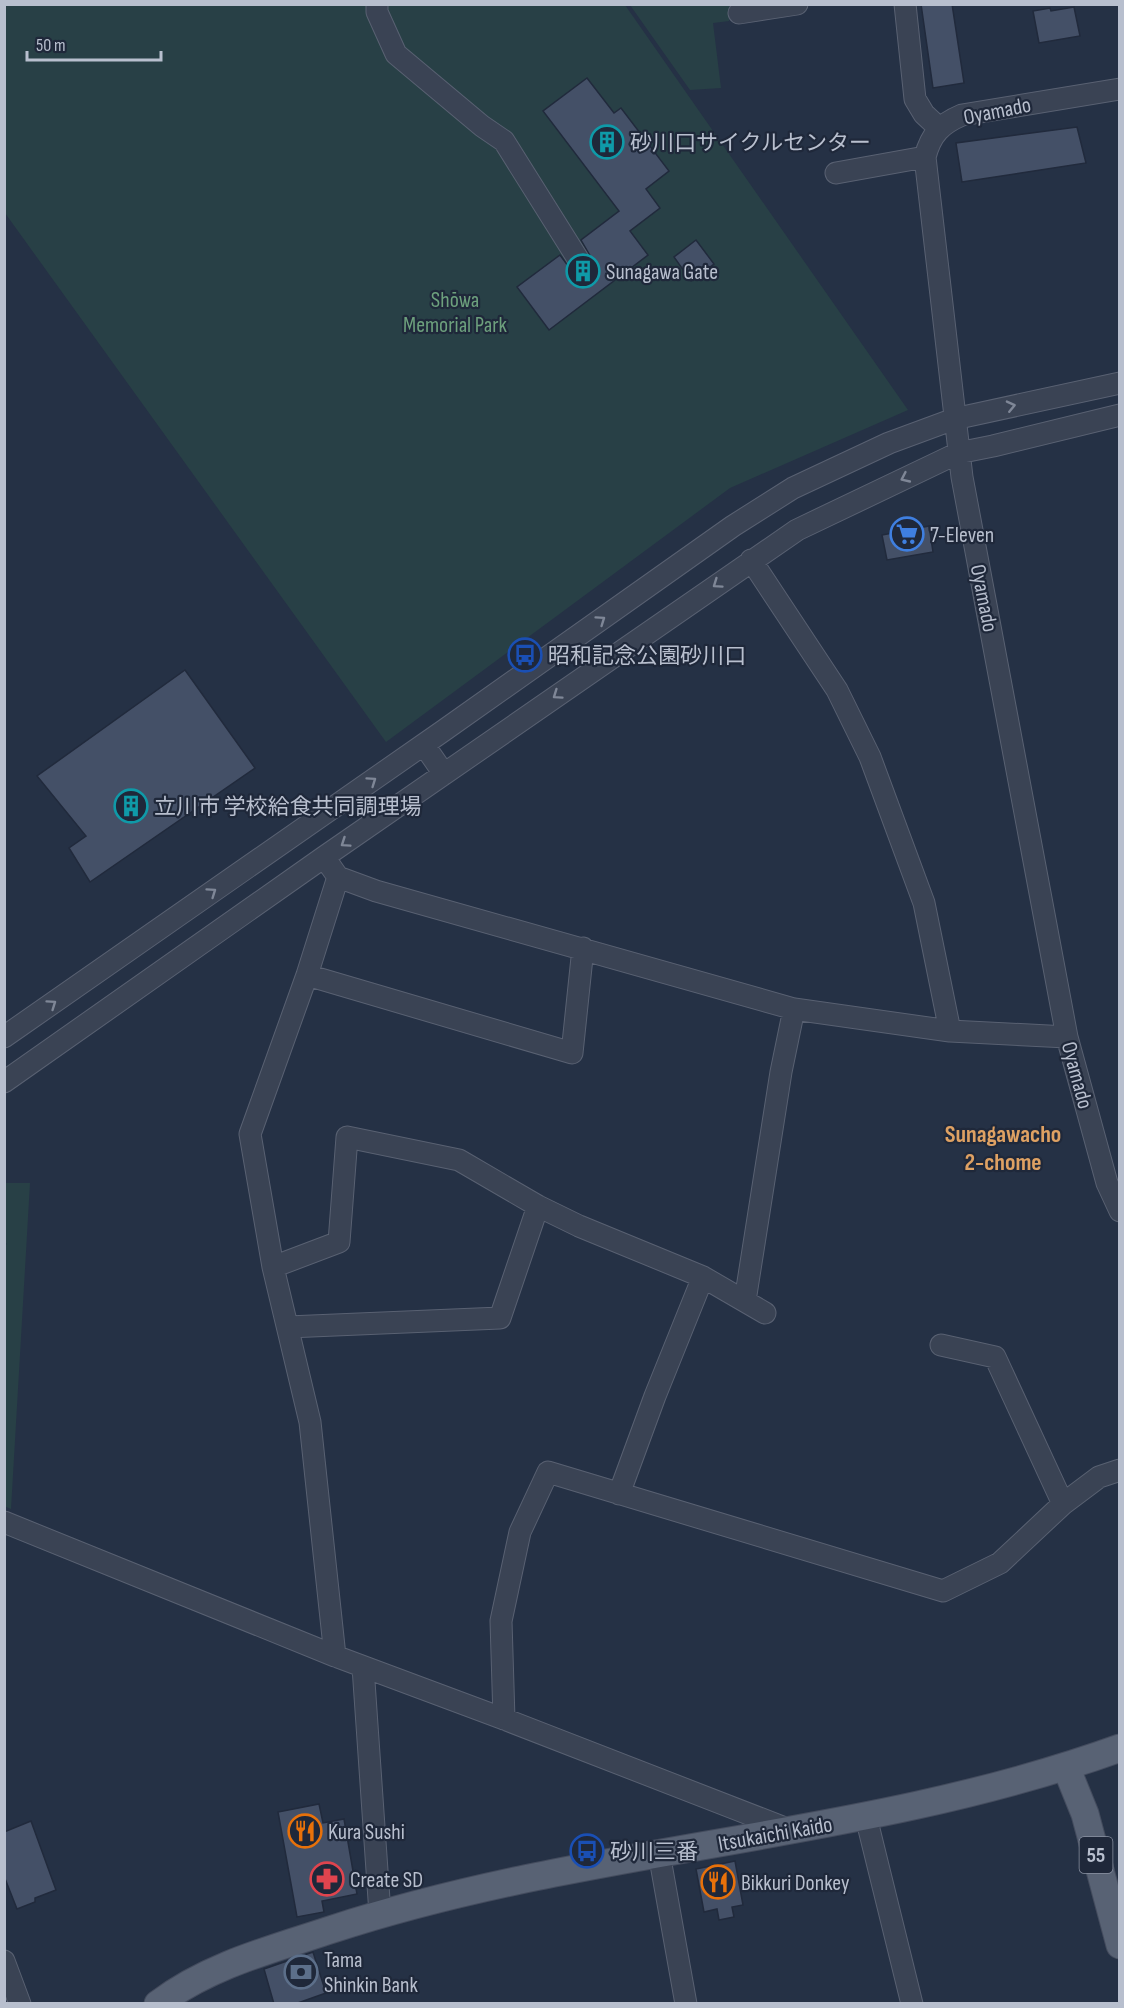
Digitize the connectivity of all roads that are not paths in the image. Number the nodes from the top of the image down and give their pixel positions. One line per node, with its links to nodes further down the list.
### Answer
1 (377, 4): 9 (street)
2 (797, 4): 4 (street)
3 (905, 4): 6 (street)
4 (740, 13)
5 (1119, 89): 6 (street, Oyamado)
6 (939, 128): 7 (street, Oyamado)
7 (925, 157): 8 (street); 12 (street, Oyamado)
8 (836, 173)
9 (583, 267)
10 (1119, 383): 12 (street, one-way to 10)
11 (1119, 415): 13 (street)
12 (954, 419): 13 (street, Oyamado); 15 (street, one-way to 12)
13 (958, 453): 14 (street, one-way to 14); 24 (street, Oyamado)
14 (751, 560): 16 (street, one-way to 16); 22 (street)
15 (424, 745): 16 (street); 23 (street, one-way to 15)
16 (444, 774): 17 (street, one-way to 17)
17 (324, 857): 18 (street); 25 (street)
18 (338, 877): 19 (street); 20 (street)
19 (583, 948): 20 (street); 21 (street)
20 (307, 975): 28 (street)
21 (794, 1009): 22 (street); 30 (street)
22 (950, 1031): 24 (street)
23 (4, 1037)
24 (1067, 1037): 27 (street, Oyamado)
25 (4, 1082)
26 (538, 1206): 28 (street); 29 (street); 32 (street)
27 (1119, 1211)
28 (273, 1267): 32 (street)
29 (703, 1277): 30 (street); 35 (street)
30 (745, 1301): 31 (street)
31 (765, 1313)
32 (288, 1327): 38 (street)
33 (941, 1345): 36 (street)
34 (1119, 1470): 36 (street)
35 (619, 1494): 36 (street); 40 (street)
36 (1063, 1504)
37 (4, 1522): 38 (street)
38 (334, 1656): 39 (street)
39 (363, 1667): 40 (street); 46 (street)
40 (504, 1719): 44 (street)
41 (1119, 1748): 42 (main road, Itsukaichi Kaido)
42 (1066, 1767): 43 (main road, Itsukaichi Kaido); 47 (main road, 55)
43 (866, 1817): 44 (main road, Itsukaichi Kaido); 52 (street)
44 (790, 1830): 45 (main road, Itsukaichi Kaido)
45 (659, 1852): 46 (main road, Itsukaichi Kaido); 51 (street)
46 (380, 1914): 50 (main road, Itsukaichi Kaido)
47 (1119, 1944)
48 (4, 1961): 49 (street)
49 (20, 2004)
50 (158, 2004)
51 (686, 2004)
52 (912, 2004)

